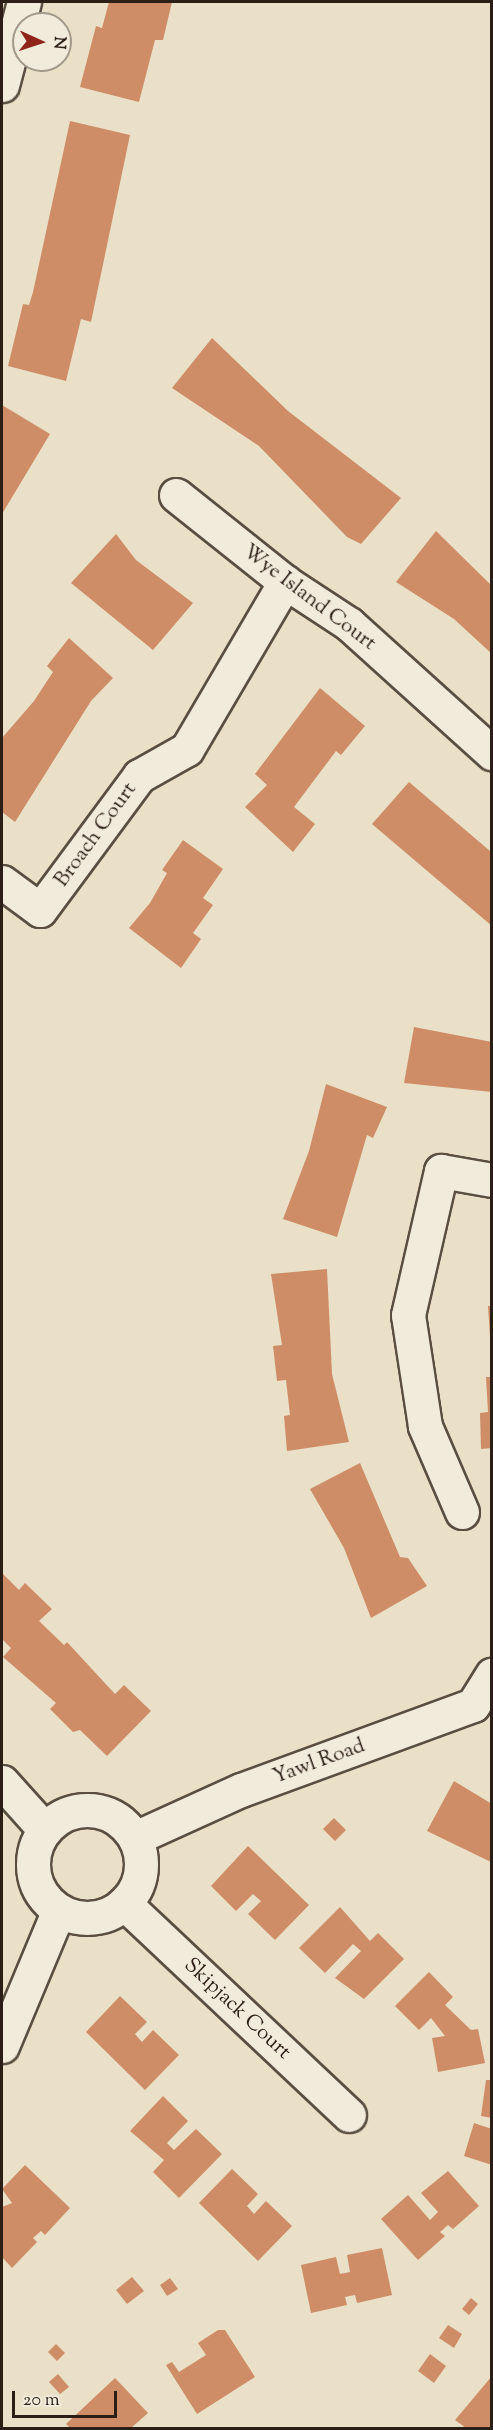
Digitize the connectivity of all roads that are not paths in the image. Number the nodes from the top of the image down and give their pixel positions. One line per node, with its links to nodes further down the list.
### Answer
1 (24, 2): 2 (street)
2 (2, 85)
3 (176, 495): 4 (street, Wye Island Court)
4 (285, 582): 5 (street, Wye Island Court); 6 (street, Broach Court)
5 (492, 753)
6 (2, 882)
7 (492, 1180): 8 (street)
8 (462, 1512)
9 (492, 1675): 10 (street, Yawl Road)
10 (482, 1711): 13 (street, Yawl Road)
11 (2, 1782): 12 (street)
12 (45, 1830): 13 (street); 15 (street)
13 (135, 1839): 14 (street)
14 (124, 1903): 15 (street); 17 (street, Skipjack Court)
15 (59, 1911): 16 (street)
16 (2, 2046)
17 (349, 2115)

